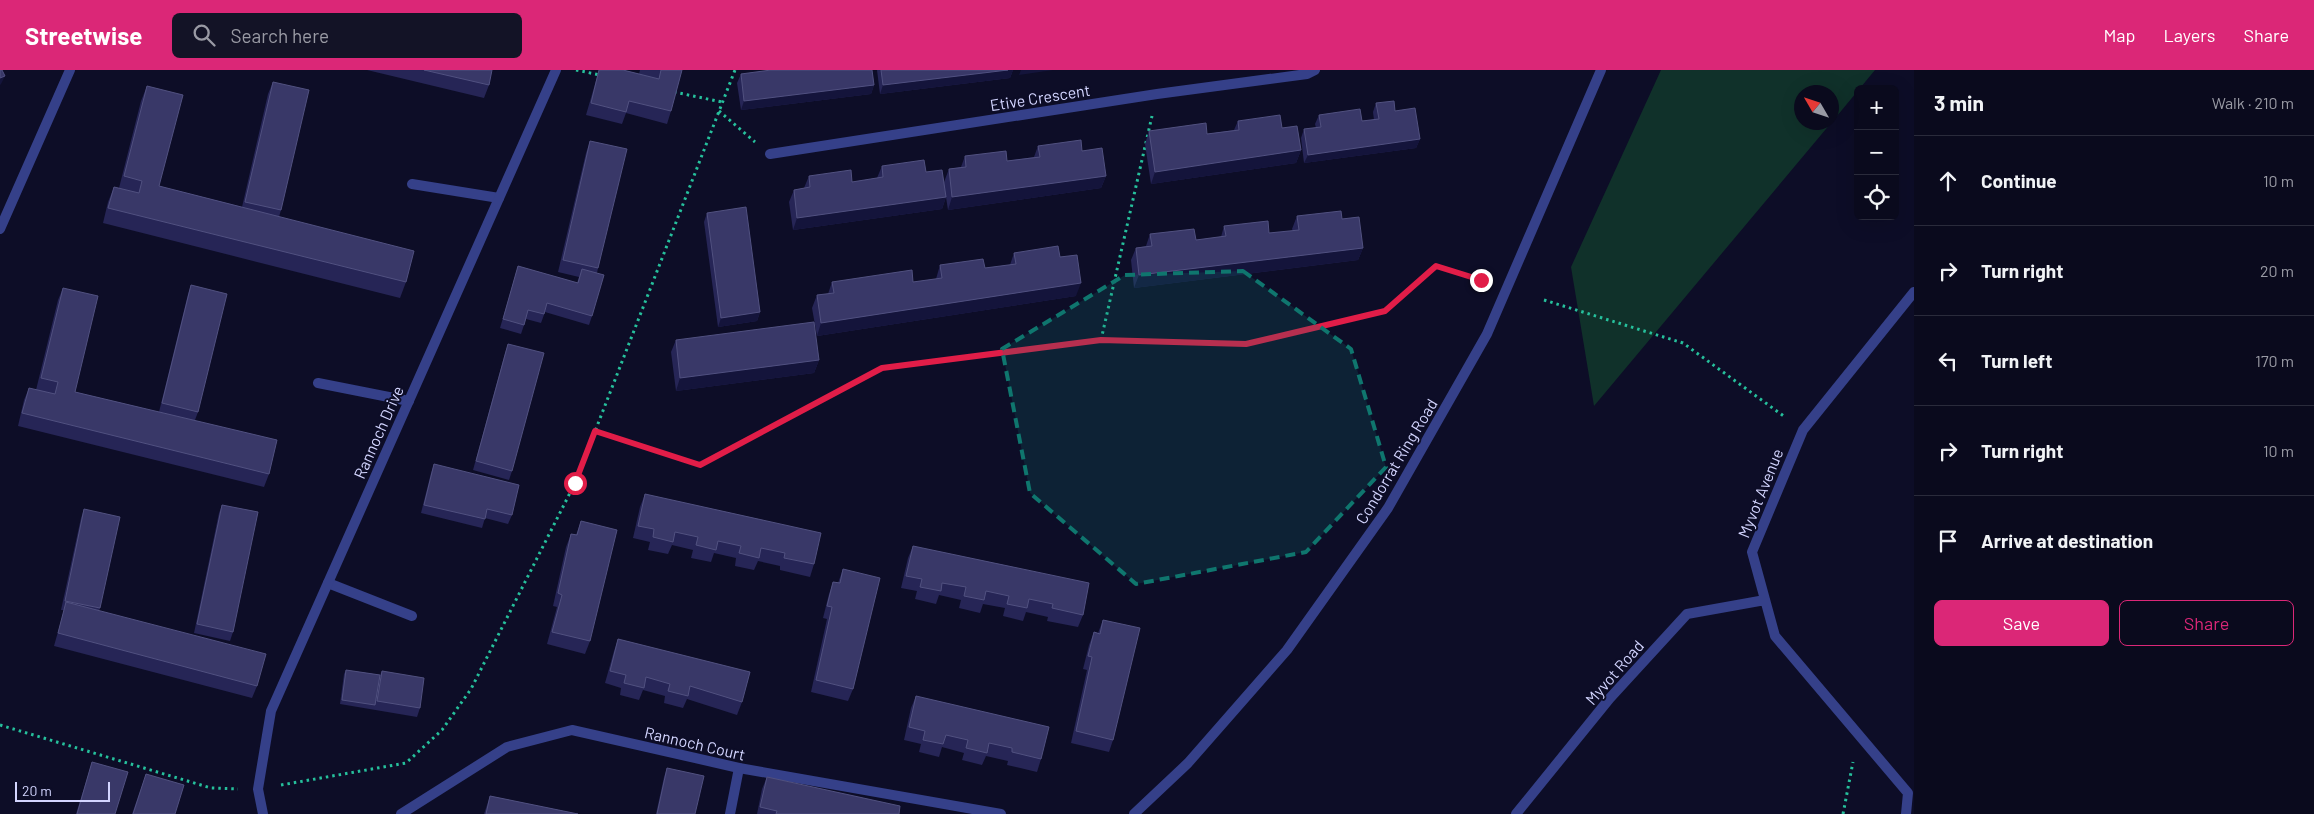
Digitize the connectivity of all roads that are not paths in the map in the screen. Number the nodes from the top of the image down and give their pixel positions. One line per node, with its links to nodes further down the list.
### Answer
1 (70, 70): 8 (street)
2 (556, 70): 7 (street, Rannoch Drive)
3 (1316, 70): 5 (street, Etive Crescent)
4 (1601, 70): 20 (street, Condorrat Ring Road)
5 (770, 154)
6 (412, 184): 7 (street)
7 (498, 198): 11 (street, Rannoch Drive)
8 (0, 230)
9 (1914, 292): 13 (street, Myvot Avenue)
10 (318, 383): 11 (street)
11 (409, 401): 12 (street, Rannoch Drive)
12 (328, 583): 14 (street); 16 (street, Rannoch Drive)
13 (1765, 600): 21 (street, Myvot Road); 22 (street, Myvot Avenue)
14 (412, 616)
15 (739, 768): 17 (street, Rannoch Court); 18 (street); 19 (street, Rannoch Court)
16 (264, 814)
17 (401, 814)
18 (730, 814)
19 (1001, 814)
20 (1134, 814)
21 (1516, 814)
22 (1906, 814)

